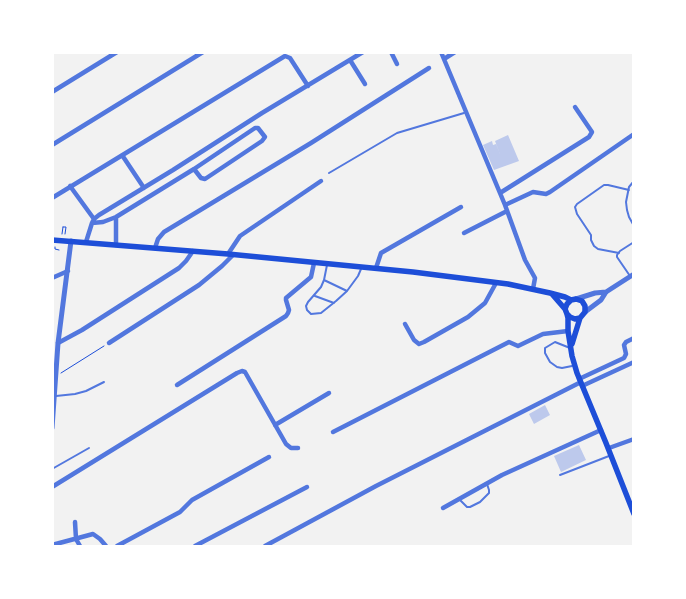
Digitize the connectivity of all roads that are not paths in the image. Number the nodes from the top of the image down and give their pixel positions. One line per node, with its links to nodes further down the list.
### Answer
1 (117, 52): 13 (street)
2 (204, 52): 17 (street)
3 (362, 52): 8 (street)
4 (391, 52): 9 (street)
5 (441, 52): 7 (street)
6 (455, 52): 7 (street)
7 (444, 59): 15 (street)
8 (350, 60): 11 (street); 12 (street)
9 (397, 64)
10 (429, 68): 40 (street)
11 (365, 84)
12 (308, 86): 18 (street); 24 (street)
13 (52, 92)
14 (575, 107): 26 (street)
15 (467, 112): 20 (lane); 26 (street)
16 (634, 134): 28 (street)
17 (52, 145)
18 (122, 155): 23 (street); 24 (street)
19 (194, 169): 19 (street); 31 (street)
20 (329, 173)
21 (322, 181): 43 (street)
22 (634, 181): 25 (lane)
23 (70, 186): 27 (street); 32 (street)
24 (144, 188): 32 (street)
25 (629, 190): 33 (lane); 42 (lane)
26 (500, 193): 28 (street)
27 (52, 198)
28 (505, 205): 30 (street)
29 (461, 207): 47 (street)
30 (508, 211): 34 (street); 53 (street)
31 (116, 217): 32 (street); 39 (street)
32 (93, 221): 37 (street)
33 (634, 226)
34 (464, 233)
35 (52, 240): 36 (main road)
36 (72, 241): 37 (main road); 48 (street)
37 (86, 242): 39 (main road)
38 (634, 242): 42 (lane)
39 (116, 245): 40 (main road)
40 (155, 248): 41 (main road)
41 (193, 251): 43 (main road); 66 (street)
42 (619, 253): 49 (lane)
43 (230, 254): 44 (main road); 67 (street)
44 (314, 262): 45 (main road); 74 (street)
45 (327, 264): 46 (main road); 51 (lane)
46 (361, 267): 47 (main road); 54 (lane)
47 (376, 268): 52 (main road)
48 (68, 271): 50 (street); 66 (street)
49 (632, 275): 55 (street)
50 (52, 278)
51 (324, 280): 54 (lane); 57 (lane)
52 (496, 283): 53 (main road); 63 (street)
53 (533, 289): 56 (main road)
54 (347, 291): 59 (lane)
55 (606, 292): 58 (street); 61 (street)
56 (550, 293): 58 (main road); 60 (main road)
57 (314, 296): 59 (lane); 59 (lane)
58 (574, 300): 60 (main road); 61 (main road)
59 (334, 303)
60 (566, 311): 62 (main road); 64 (main road)
61 (585, 312): 62 (main road)
62 (580, 318): 68 (main road)
63 (406, 324)
64 (568, 331): 68 (main road); 81 (street)
65 (634, 338): 73 (street)
66 (58, 343): 69 (street); 76 (street)
67 (109, 343)
68 (572, 347): 71 (main road); 71 (lane)
69 (52, 348)
70 (634, 362): 73 (street)
71 (575, 365): 73 (main road)
72 (104, 382): 76 (lane)
73 (581, 382): 80 (main road); 105 (street)
74 (177, 385)
75 (329, 393): 78 (street)
76 (55, 396): 77 (street)
77 (54, 409): 79 (street)
78 (275, 425): 84 (street); 91 (street)
79 (52, 428)
80 (601, 430): 85 (main road); 90 (street)
81 (333, 432)
82 (634, 438): 85 (street)
83 (89, 448): 88 (lane)
84 (298, 448)
85 (609, 448): 86 (main road)
86 (611, 455): 89 (lane); 94 (main road)
87 (269, 457): 103 (street)
88 (52, 469)
89 (560, 475)
90 (487, 484): 95 (street); 95 (lane)
91 (52, 487)
92 (307, 487): 104 (street)
93 (634, 492): 94 (street)
94 (627, 496): 97 (main road)
95 (459, 499): 96 (street)
96 (443, 508)
97 (634, 514)
98 (75, 522): 99 (street)
99 (76, 539): 100 (street); 101 (street); 102 (street)
100 (52, 545)
101 (80, 546)
102 (106, 546)
103 (117, 546)
104 (195, 546)
105 (265, 546)

